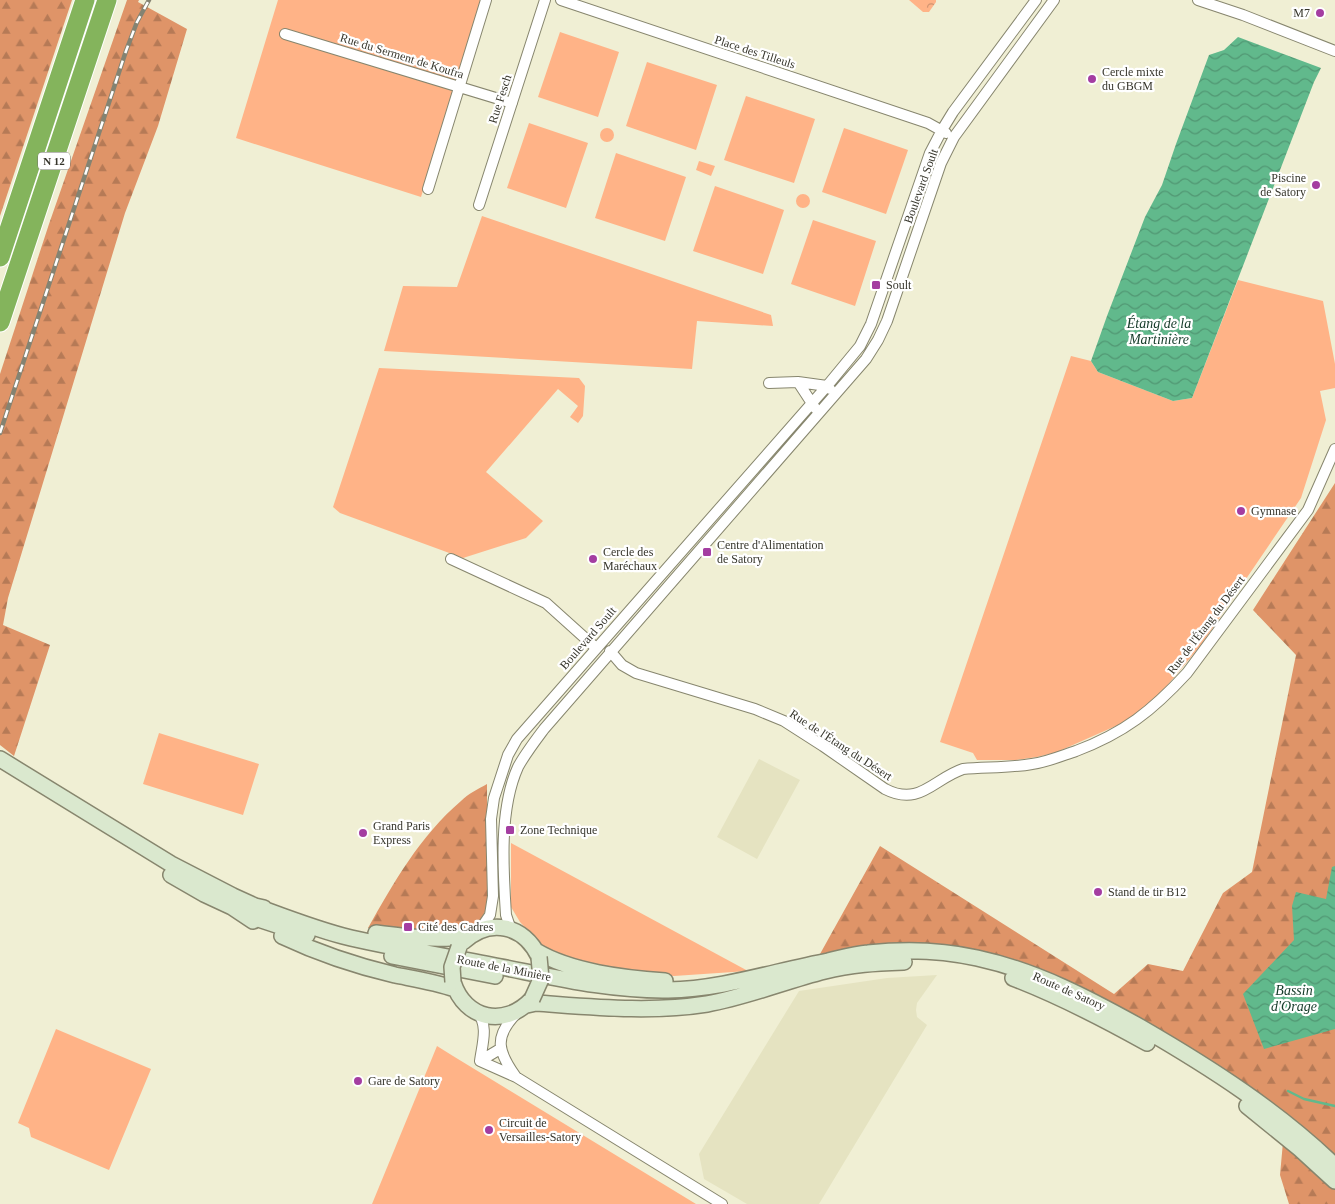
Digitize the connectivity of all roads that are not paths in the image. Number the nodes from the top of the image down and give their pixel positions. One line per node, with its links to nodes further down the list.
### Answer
1 (85, 0): 19 (highway, N 12)
2 (107, 0): 20 (highway, N 12)
3 (486, 0): 11 (street)
4 (545, 0): 12 (street, Rue Fesch)
5 (561, 0): 13 (street, Place des Tilleuls)
6 (1036, 0): 13 (street, Boulevard Soult)
7 (1054, 0): 14 (street, Boulevard Soult)
8 (1198, 0): 10 (street)
9 (284, 34): 11 (street, Rue du Serment de Koufra)
10 (1335, 51)
11 (459, 86): 12 (street, Rue du Serment de Koufra); 15 (street)
12 (512, 103): 16 (street, Rue Fesch)
13 (942, 130): 14 (street, Place des Tilleuls); 17 (street, Boulevard Soult)
14 (954, 137): 18 (street, Boulevard Soult)
15 (428, 189)
16 (479, 206)
17 (911, 207): 18 (street); 23 (street, Boulevard Soult)
18 (925, 211): 24 (street, Boulevard Soult)
19 (0, 258)
20 (0, 322)
21 (798, 382): 22 (street); 23 (street); 25 (street)
22 (769, 383)
23 (827, 386): 24 (street); 25 (street, Boulevard Soult)
24 (836, 394): 26 (street, Boulevard Soult)
25 (811, 404): 26 (street); 29 (street, Boulevard Soult)
26 (822, 411): 30 (street, Boulevard Soult)
27 (1335, 449): 30 (street, Rue de l'Étang du Désert)
28 (451, 559): 29 (street)
29 (596, 648): 35 (street, Boulevard Soult)
30 (610, 651): 34 (street, Boulevard Soult)
31 (0, 759): 33 (main road)
32 (0, 769): 33 (main road)
33 (250, 910): 35 (main road); 37 (main road, Route de la Minière); 38 (main road, Route de la Minière); 39 (main road)
34 (511, 930): 35 (main road); 36 (main road)
35 (469, 938): 39 (main road, bridge)
36 (537, 954): 37 (main road); 40 (main road, bridge)
37 (758, 977): 45 (main road, Route de Satory)
38 (776, 984): 40 (main road); 46 (main road, Route de Satory)
39 (454, 985): 41 (main road)
40 (526, 1005): 41 (main road); 42 (street)
41 (477, 1012): 43 (street)
42 (500, 1049): 43 (street); 44 (street)
43 (480, 1061): 44 (street)
44 (516, 1077): 47 (street)
45 (1335, 1166)
46 (1335, 1181)
47 (722, 1204)

